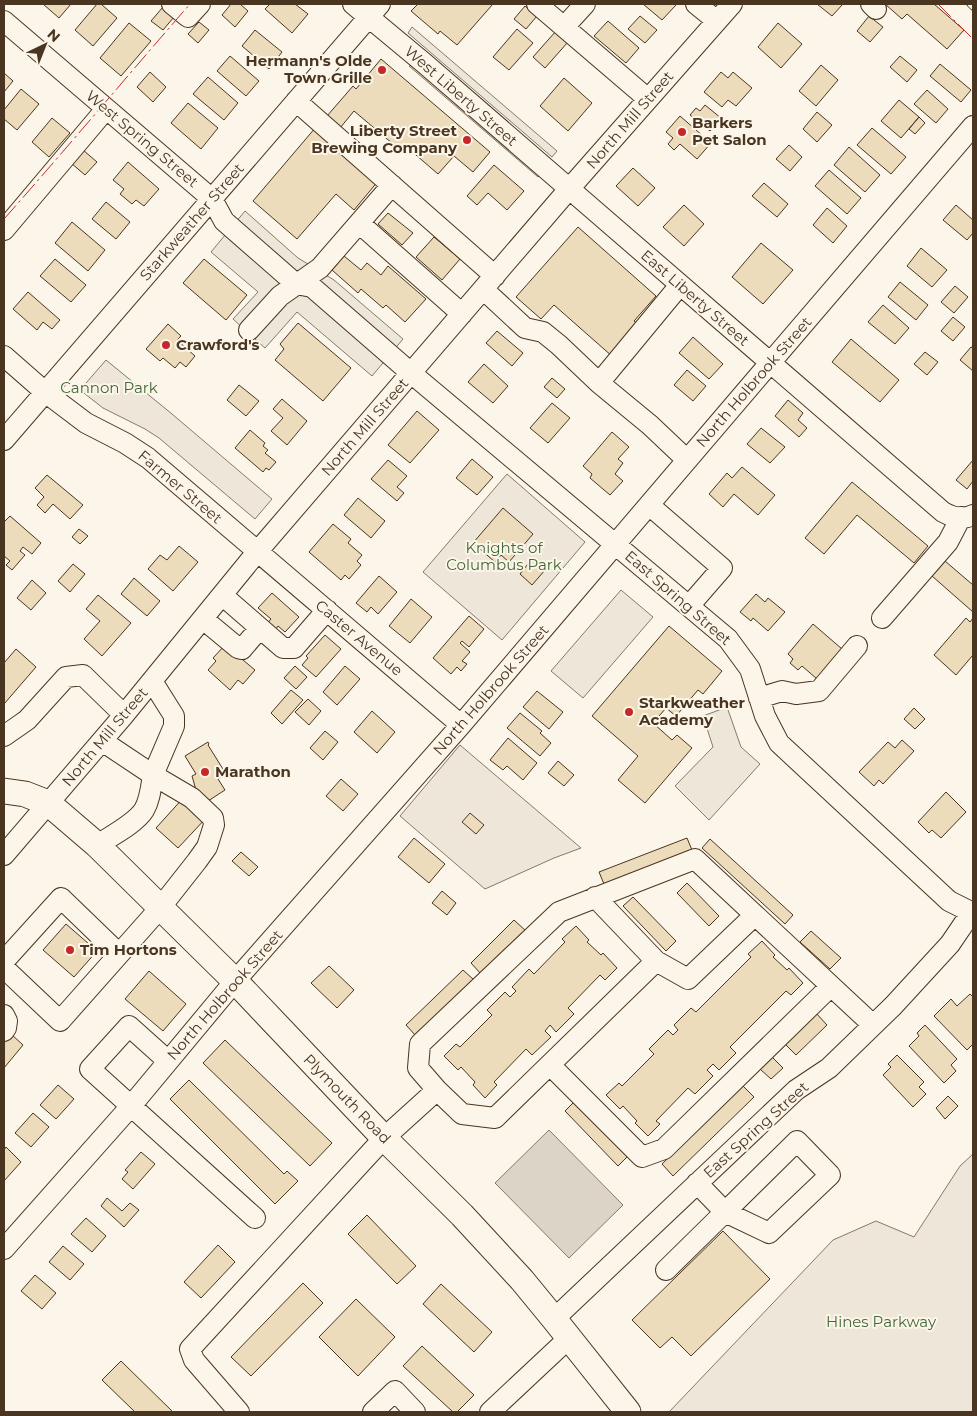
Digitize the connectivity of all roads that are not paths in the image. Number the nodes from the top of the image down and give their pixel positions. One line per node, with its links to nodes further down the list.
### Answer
1 (172, 4): 2 (street)
2 (200, 4)
3 (353, 4): 8 (street, West Liberty Street)
4 (537, 4): 11 (street)
5 (586, 4): 11 (street)
6 (696, 4): 10 (street)
7 (732, 4): 10 (street, North Mill Street)
8 (374, 10): 13 (street, Starkweather Street); 17 (street, West Liberty Street)
9 (4, 21): 14 (street, West Spring Street)
10 (716, 21): 12 (street, North Mill Street)
11 (564, 27): 12 (street)
12 (648, 99): 17 (street, North Mill Street)
13 (296, 101): 16 (street); 18 (street, Starkweather Street)
14 (106, 109): 18 (street, West Spring Street); 20 (street)
15 (973, 127): 27 (street, North Holbrook Street)
16 (392, 185): 19 (street); 21 (street)
17 (569, 189): 21 (street, North Mill Street); 23 (street, East Liberty Street)
18 (212, 199): 22 (street, West Spring Street); 30 (street, Starkweather Street)
19 (359, 223): 22 (street); 24 (street)
20 (4, 230)
21 (489, 283): 24 (street, North Mill Street); 29 (street)
22 (296, 284): 25 (street); 28 (street, West Spring Street)
23 (680, 285): 27 (street, East Liberty Street); 29 (street)
24 (462, 314): 28 (street, North Mill Street)
25 (249, 330)
26 (4, 356): 30 (street, Farmer Street)
27 (770, 362): 32 (street, North Holbrook Street); 34 (street, East Liberty Street)
28 (412, 373): 35 (street, East Spring Street); 36 (street, North Mill Street)
29 (599, 384): 32 (street)
30 (45, 392): 31 (street, Starkweather Street); 36 (street, Farmer Street)
31 (4, 440)
32 (686, 460): 33 (street, North Holbrook Street)
33 (649, 505): 35 (street, North Holbrook Street); 38 (street)
34 (970, 517): 40 (street)
35 (616, 543): 38 (street, East Spring Street); 47 (street, North Holbrook Street)
36 (257, 552): 37 (street, North Mill Street); 39 (street, Caster Avenue)
37 (222, 595): 41 (street, North Mill Street); 42 (street)
38 (690, 606): 45 (street, East Spring Street)
39 (327, 610): 42 (street); 47 (street, Caster Avenue)
40 (882, 618)
41 (203, 619): 42 (street); 44 (street, North Mill Street)
42 (260, 628)
43 (858, 646): 45 (street)
44 (152, 681): 46 (street, North Mill Street); 50 (street)
45 (759, 698): 57 (street, East Spring Street)
46 (124, 715): 48 (street); 49 (street, North Mill Street)
47 (461, 725): 63 (street, North Holbrook Street)
48 (4, 736)
49 (102, 741): 50 (street); 52 (street, North Mill Street)
50 (152, 775): 53 (street); 56 (street)
51 (4, 791): 52 (main road, Plymouth Road)
52 (48, 804): 53 (main road, Plymouth Road); 54 (street, North Mill Street)
53 (97, 845): 56 (main road, Plymouth Road)
54 (4, 855)
55 (595, 897): 58 (street); 60 (street); 70 (street)
56 (160, 908): 59 (street); 63 (main road, Plymouth Road)
57 (972, 913): 66 (street, East Spring Street)
58 (755, 914): 60 (street); 64 (street)
59 (119, 954): 61 (street); 62 (street)
60 (656, 961): 69 (street)
61 (4, 962)
62 (4, 968)
63 (235, 982): 68 (street, North Holbrook Street); 72 (main road, Plymouth Road)
64 (831, 986): 66 (street); 69 (street)
65 (4, 1015): 67 (street)
66 (873, 1025): 73 (street, East Spring Street)
67 (4, 1031)
68 (168, 1062): 71 (street, North Holbrook Street); 71 (street)
69 (550, 1065): 70 (street)
70 (437, 1090): 72 (street)
71 (131, 1106): 75 (street); 76 (street, North Holbrook Street)
72 (384, 1138): 78 (main road, Plymouth Road); 80 (street)
73 (697, 1183): 74 (street); 78 (street, East Spring Street)
74 (725, 1212): 74 (street); 77 (street)
75 (255, 1218)
76 (4, 1249)
77 (666, 1270)
78 (554, 1319): 79 (main road, Plymouth Road)
79 (569, 1338): 83 (street); 84 (main road, Plymouth Road)
80 (239, 1412)
81 (373, 1412): 82 (street)
82 (415, 1412)
83 (490, 1412)
84 (628, 1412)

